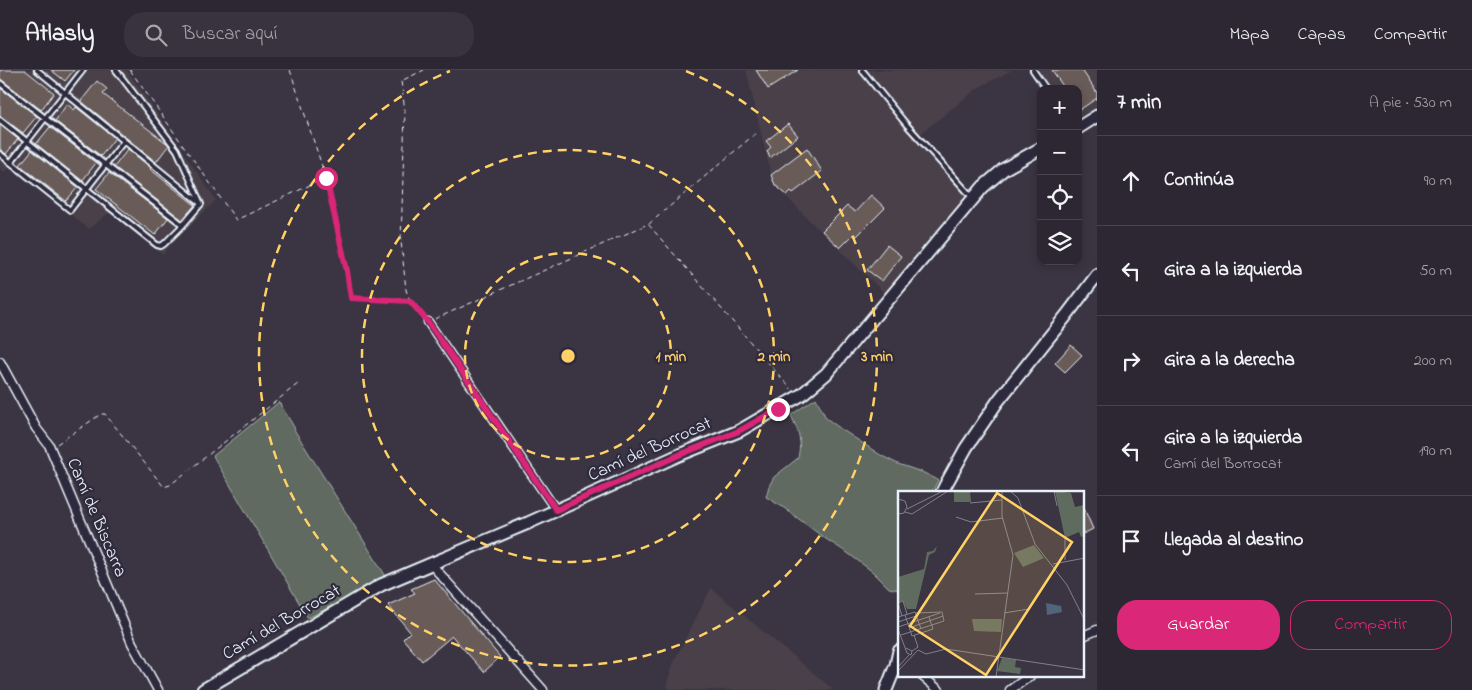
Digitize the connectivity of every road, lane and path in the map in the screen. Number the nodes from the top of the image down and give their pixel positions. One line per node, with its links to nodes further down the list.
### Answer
1 (37, 70): 11 (lane)
2 (83, 70): 11 (lane)
3 (116, 70): 26 (lane)
4 (130, 70): 23 (path)
5 (290, 70): 23 (path)
6 (424, 70): 30 (path)
7 (862, 70): 25 (lane)
8 (1033, 70): 10 (lane)
9 (0, 84): 13 (lane)
10 (1043, 85)
11 (65, 93): 13 (lane); 17 (lane)
12 (1097, 116): 15 (street)
13 (45, 118): 18 (lane); 22 (lane)
14 (0, 120): 18 (lane)
15 (1082, 125)
16 (756, 133): 27 (path)
17 (124, 141): 22 (lane); 26 (lane)
18 (27, 142): 21 (lane); 24 (lane)
19 (1037, 150): 25 (street, Camí del Borrocat)
20 (0, 154): 21 (lane)
21 (11, 162): 24 (lane)
22 (105, 165): 24 (lane); 28 (lane)
23 (326, 178): 30 (path)
24 (87, 189): 28 (lane)
25 (973, 199): 34 (street, Camí del Borrocat)
26 (201, 204): 28 (lane)
27 (648, 224): 31 (path); 34 (path)
28 (184, 225)
29 (1097, 275): 36 (street)
30 (410, 301): 31 (path)
31 (428, 322): 37 (street)
32 (0, 362): 35 (street, Camí de Biscarra)
33 (300, 383): 35 (path)
34 (798, 397): 37 (street, Camí del Borrocat)
35 (50, 448): 44 (street, Camí de Biscarra)
36 (943, 491)
37 (556, 510): 38 (street, Camí del Borrocat)
38 (431, 564): 45 (street, Camí del Borrocat); 46 (street)
39 (1097, 630): 40 (street)
40 (1084, 636)
41 (898, 666): 47 (street)
42 (924, 678): 48 (street)
43 (1027, 678): 49 (street)
44 (158, 690)
45 (203, 690)
46 (543, 690)
47 (886, 690)
48 (939, 690)
49 (1010, 690)

